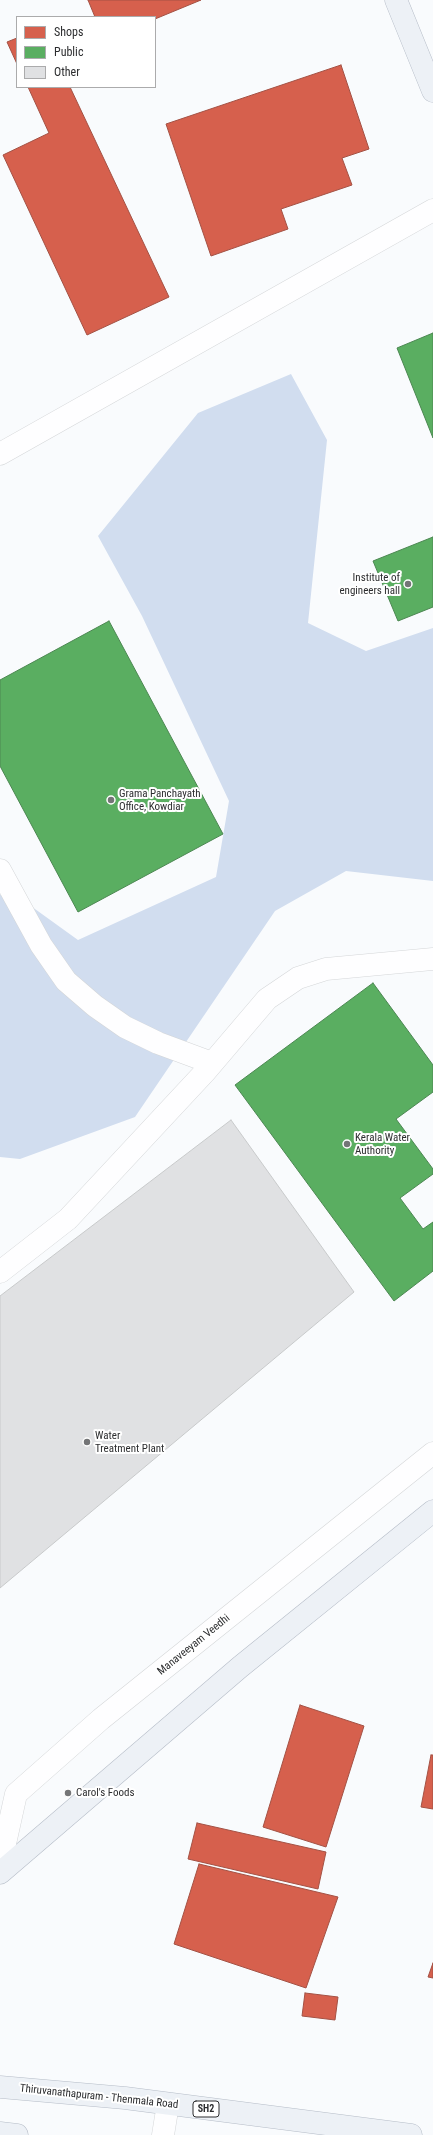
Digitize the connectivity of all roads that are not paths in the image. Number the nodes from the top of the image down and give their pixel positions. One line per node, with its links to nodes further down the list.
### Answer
1 (396, 0): 2 (main road)
2 (433, 91)
3 (433, 210): 4 (street)
4 (0, 454)
5 (0, 870): 7 (street)
6 (433, 959): 7 (street)
7 (212, 1063): 8 (street)
8 (0, 1272)
9 (433, 1453): 11 (street, Manaveeyam Veedhi)
10 (433, 1510): 12 (main road)
11 (0, 1866)
12 (0, 1873)
13 (0, 2087): 14 (main road, Thiruvanathapuram - Thenmala Road / SH2)
14 (168, 2104): 17 (street); 18 (main road, Thiruvanathapuram - Thenmala Road / SH2)
15 (0, 2133): 16 (main road)
16 (17, 2135)
17 (163, 2135)
18 (411, 2135)

